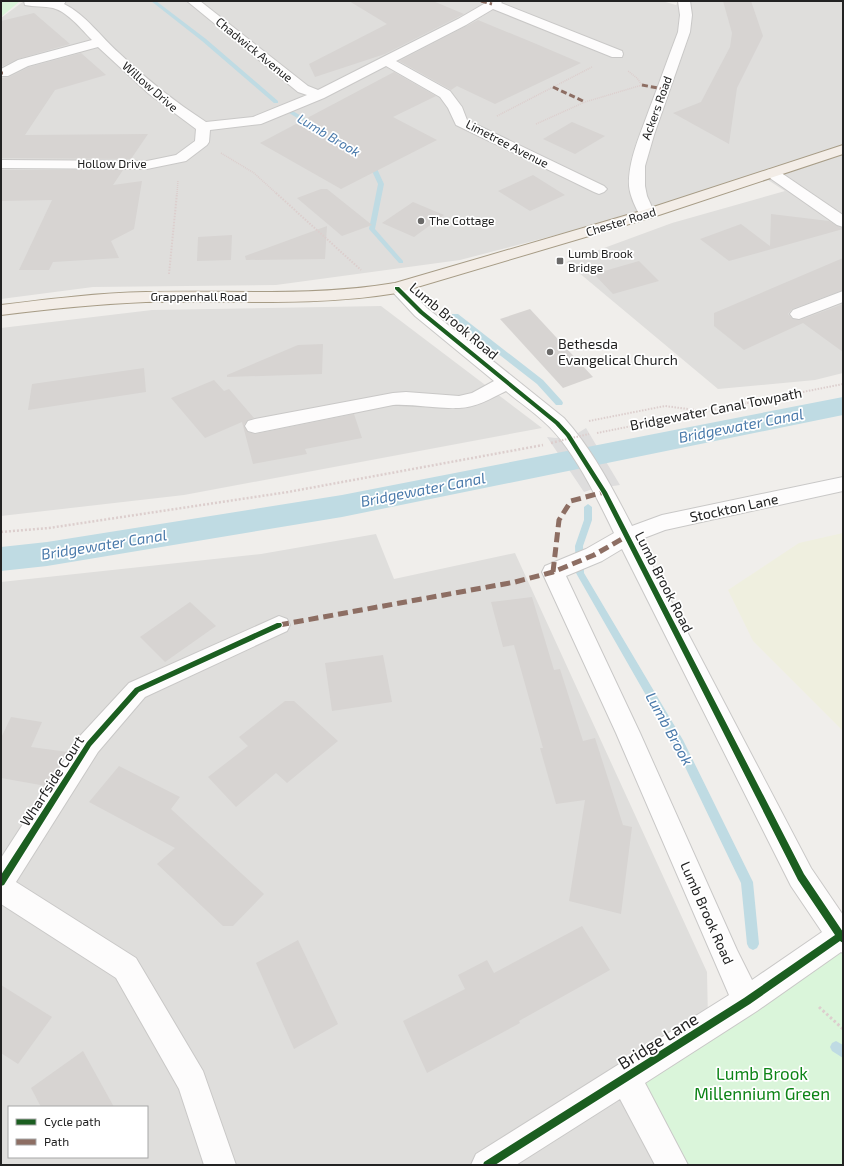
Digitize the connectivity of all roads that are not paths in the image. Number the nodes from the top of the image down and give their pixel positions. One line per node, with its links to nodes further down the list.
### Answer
1 (193, 1): 10 (street, Chadwick Avenue)
2 (684, 1): 16 (street, Ackers Road)
3 (29, 2): 5 (street, Willow Drive)
4 (494, 2): 7 (street); 8 (street)
5 (58, 3): 6 (street, Willow Drive)
6 (100, 42): 9 (street); 11 (street, Willow Drive)
7 (613, 56)
8 (386, 61): 10 (street); 15 (street, Limetree Avenue)
9 (3, 73)
10 (319, 95): 11 (street)
11 (203, 127): 13 (street, Hollow Drive)
12 (843, 149): 14 (main road, Chester Road)
13 (1, 164)
14 (772, 173): 16 (main road, Chester Road); 17 (street)
15 (599, 189)
16 (647, 214): 18 (main road, Chester Road)
17 (843, 222)
18 (397, 288): 20 (main road, Grappenhall Road); 22 (street, Lumb Brook Road)
19 (843, 296): 21 (street)
20 (1, 310)
21 (799, 314)
22 (507, 382): 23 (street); 25 (street, Lumb Brook Road)
23 (255, 426)
24 (843, 484): 25 (street, Stockton Lane)
25 (627, 536): 29 (street, Lumb Brook Road); 30 (street, Lumb Brook Road)
26 (279, 625): 27 (street, Wharfside Court)
27 (1, 882)
28 (1, 888): 32 (street)
29 (841, 937): 30 (street, Bridge Lane)
30 (747, 1001): 31 (street, Bridge Lane)
31 (625, 1078): 33 (street, Bridge Lane); 34 (street)
32 (220, 1165)
33 (487, 1165)
34 (672, 1165)

